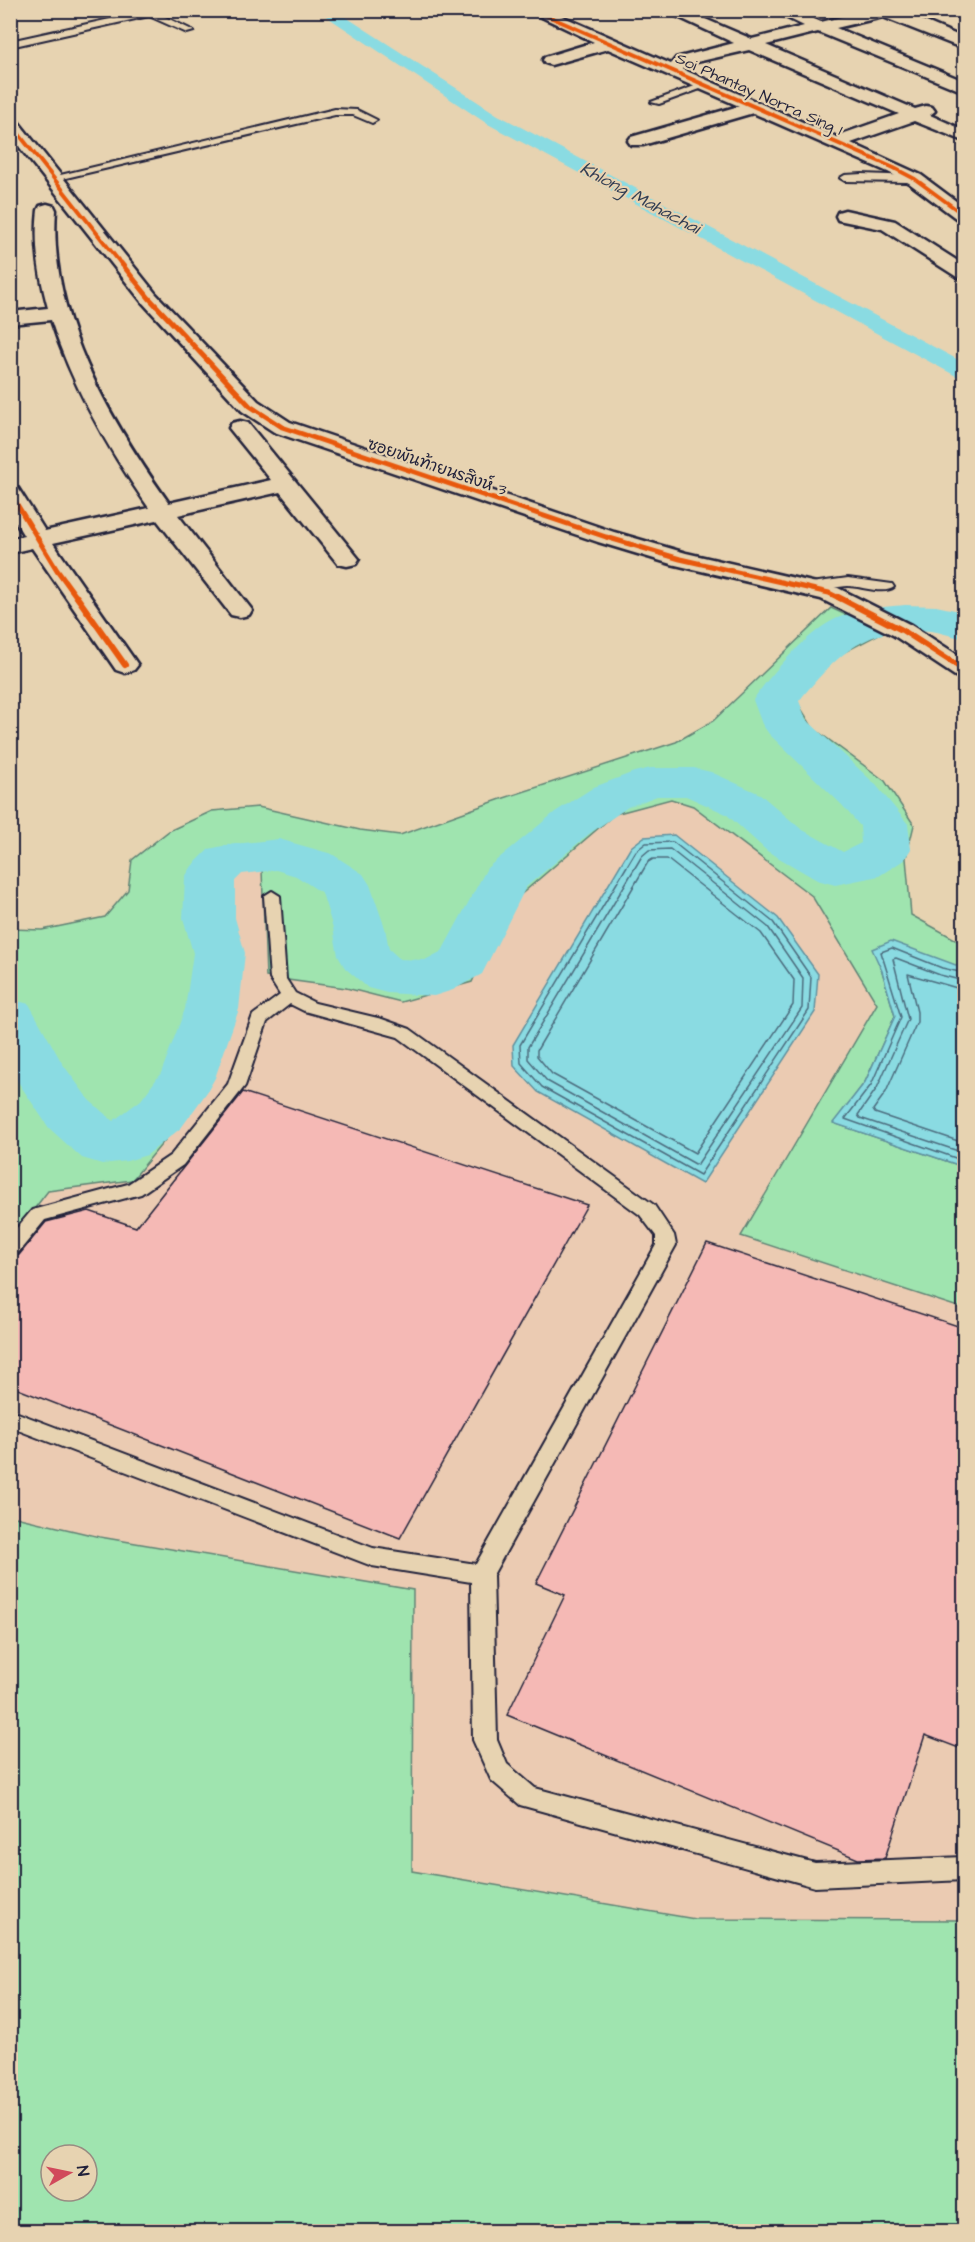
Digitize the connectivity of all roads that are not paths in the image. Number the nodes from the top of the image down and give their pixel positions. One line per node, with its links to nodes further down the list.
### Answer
1 (165, 10): 7 (lane)
2 (534, 10): 11 (street, Soi Phantay Norra Sing 1)
3 (559, 10): 14 (street)
4 (670, 10): 13 (street)
5 (778, 10): 8 (street)
6 (885, 11): 8 (street); 12 (street)
7 (152, 14): 9 (lane); 10 (lane)
8 (820, 27): 13 (street); 17 (street)
9 (190, 31)
10 (10, 44)
11 (610, 44): 15 (street); 16 (street, Soi Phantay Norra Sing 1)
12 (964, 44)
13 (746, 45): 20 (street); 25 (street)
14 (653, 52)
15 (551, 60)
16 (706, 86): 18 (lane); 19 (street, Soi Phantay Norra Sing 1)
17 (957, 98): 20 (street)
18 (656, 102)
19 (760, 109): 23 (street); 26 (street); 29 (street, Soi Phantay Norra Sing 1)
20 (915, 115): 24 (street); 25 (street)
21 (372, 120): 27 (lane)
22 (10, 123): 27 (street, ซอยพันท้ายนรสิงห์ 3)
23 (743, 128)
24 (964, 136)
25 (848, 138): 30 (street)
26 (637, 141)
27 (53, 178): 46 (street, ซอยพันท้ายนรสิงห์ 3)
28 (845, 178): 29 (lane)
29 (915, 178): 32 (street, Soi Phantay Norra Sing 1)
30 (938, 179)
31 (47, 210): 37 (street)
32 (964, 215)
33 (845, 216): 35 (street)
34 (964, 250): 35 (street)
35 (936, 255): 36 (street)
36 (964, 273)
37 (59, 313): 38 (street); 42 (street)
38 (10, 318)
39 (240, 428): 40 (street)
40 (284, 484): 42 (street); 45 (street)
41 (10, 493): 43 (street)
42 (162, 511): 43 (street); 48 (street)
43 (38, 539): 44 (street); 49 (street)
44 (10, 546)
45 (347, 559)
46 (809, 587): 47 (lane); 50 (street, ซอยพันท้ายนรสิงห์ 3)
47 (887, 587)
48 (240, 610)
49 (125, 665)
50 (964, 670)
51 (272, 896): 52 (lane)
52 (289, 997): 53 (lane); 55 (lane)
53 (10, 1250)
54 (10, 1418): 55 (lane)
55 (482, 1574): 56 (lane)
56 (964, 1869)

